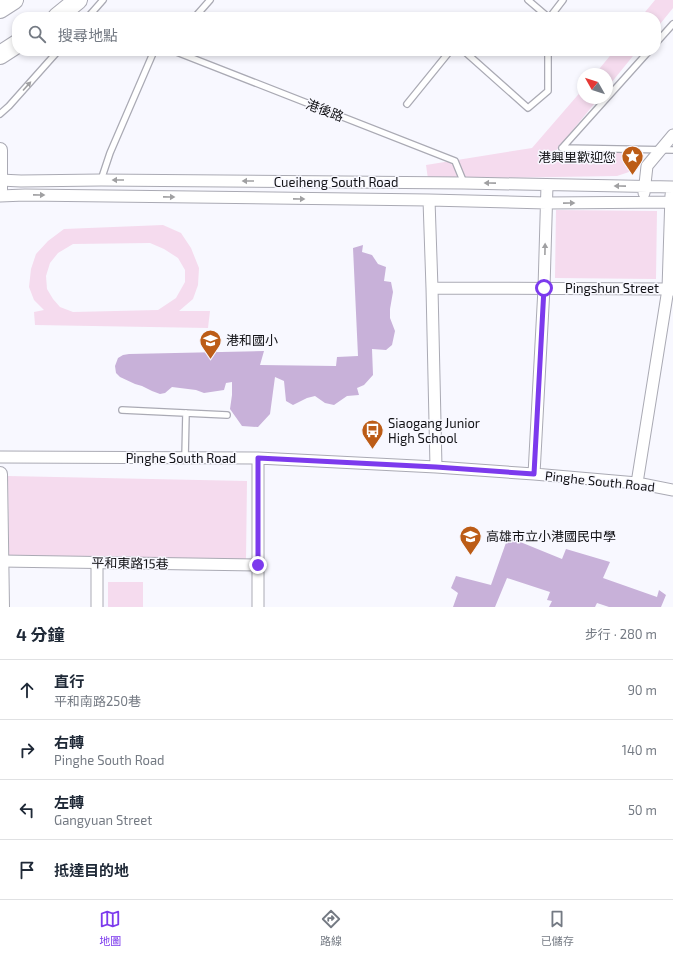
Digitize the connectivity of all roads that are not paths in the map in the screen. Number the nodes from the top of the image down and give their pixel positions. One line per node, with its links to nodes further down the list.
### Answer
1 (14, 0): 7 (main road)
2 (78, 0): 8 (main road)
3 (103, 0): 9 (lane)
4 (210, 0): 10 (lane)
5 (528, 0): 11 (lane)
6 (563, 0): 12 (lane)
7 (0, 9)
8 (63, 12)
9 (92, 12)
10 (199, 12)
11 (543, 12)
12 (553, 12)
13 (673, 24): 14 (lane)
14 (661, 37)
15 (12, 47): 16 (main road)
16 (0, 55)
17 (54, 56): 25 (lane, one-way to 17)
18 (152, 56): 31 (lane)
19 (187, 56): 32 (lane, 港後路)
20 (446, 56): 24 (lane)
21 (470, 56): 22 (lane)
22 (548, 56)
23 (645, 56): 29 (lane)
24 (407, 104)
25 (0, 114)
26 (673, 135): 29 (street)
27 (0, 150): 30 (street)
28 (673, 150): 29 (lane)
29 (660, 151): 34 (street)
30 (0, 180): 31 (street, Cueiheng South Road); 36 (street)
31 (101, 180): 32 (street, Cueiheng South Road, one-way to 31)
32 (464, 183): 33 (street, Cueiheng South Road, one-way to 32)
33 (547, 185): 34 (street, Cueiheng South Road, one-way to 33); 41 (street)
34 (644, 186): 35 (street, Cueiheng South Road); 39 (street)
35 (672, 187): 40 (street)
36 (0, 190)
37 (0, 196): 38 (street, Cueiheng South Road, one-way to 38)
38 (430, 200): 41 (street, Cueiheng South Road); 42 (street)
39 (644, 202): 40 (street, Cueiheng South Road); 41 (street, Cueiheng South Road, one-way to 39)
40 (672, 202): 44 (street)
41 (546, 203): 43 (street, one-way to 41)
42 (432, 288): 43 (street, Pingshun Street); 51 (street)
43 (544, 288): 44 (street, Pingshun Street); 53 (street)
44 (670, 289): 54 (street, Pingshun Street)
45 (122, 410): 46 (lane)
46 (186, 414): 47 (lane); 49 (lane)
47 (227, 415)
48 (0, 457): 49 (street, Pinghe South Road)
49 (185, 458): 50 (street, Pinghe South Road)
50 (258, 458): 51 (street, Pinghe South Road); 59 (street)
51 (436, 467): 53 (street, Pinghe South Road)
52 (0, 474): 56 (street)
53 (534, 474): 54 (street, Pinghe South Road)
54 (637, 483): 55 (street, Pinghe South Road)
55 (673, 490)
56 (0, 508): 57 (street)
57 (1, 561): 58 (street, 平和東路15巷); 60 (street)
58 (97, 563): 59 (street, 平和東路15巷); 61 (street)
59 (258, 565): 62 (street)
60 (2, 607)
61 (97, 607)
62 (258, 607)

